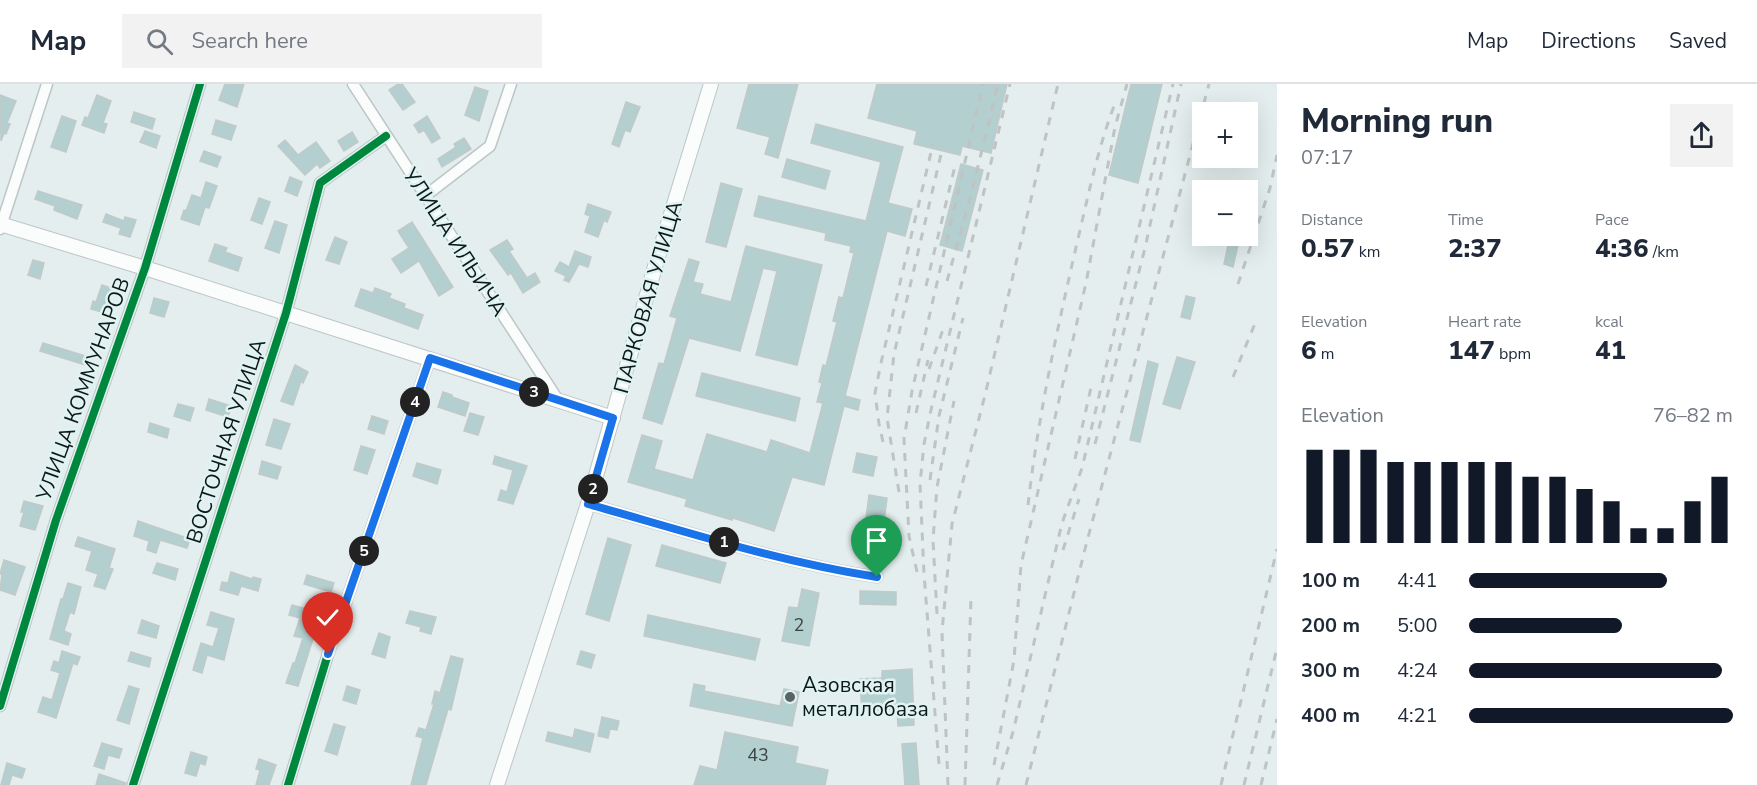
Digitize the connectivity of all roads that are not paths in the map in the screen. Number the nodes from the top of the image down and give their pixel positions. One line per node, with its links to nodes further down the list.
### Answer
1 (47, 84): 8 (street)
2 (200, 84): 9 (street, УЛИЦА КОММУНАРОВ)
3 (353, 84): 6 (street, УЛИЦА ИЛЬИЧА)
4 (511, 84): 7 (street)
5 (711, 84): 13 (main road, ПАРКОВАЯ УЛИЦА)
6 (386, 136): 7 (street, УЛИЦА ИЛЬИЧА); 10 (street, ВОСТОЧНАЯ УЛИЦА)
7 (425, 196): 12 (street, УЛИЦА ИЛЬИЧА)
8 (1, 226): 9 (main road)
9 (145, 268): 10 (main road); 16 (street, УЛИЦА КОММУНАРОВ)
10 (286, 314): 11 (main road); 17 (street, ВОСТОЧНАЯ УЛИЦА)
11 (430, 358): 12 (main road); 18 (street)
12 (558, 400): 13 (main road)
13 (613, 418): 14 (main road, ПАРКОВАЯ УЛИЦА)
14 (588, 504): 15 (street); 19 (main road, ПАРКОВАЯ УЛИЦА)
15 (877, 577)
16 (0, 706)
17 (133, 785)
18 (288, 785)
19 (497, 785)

